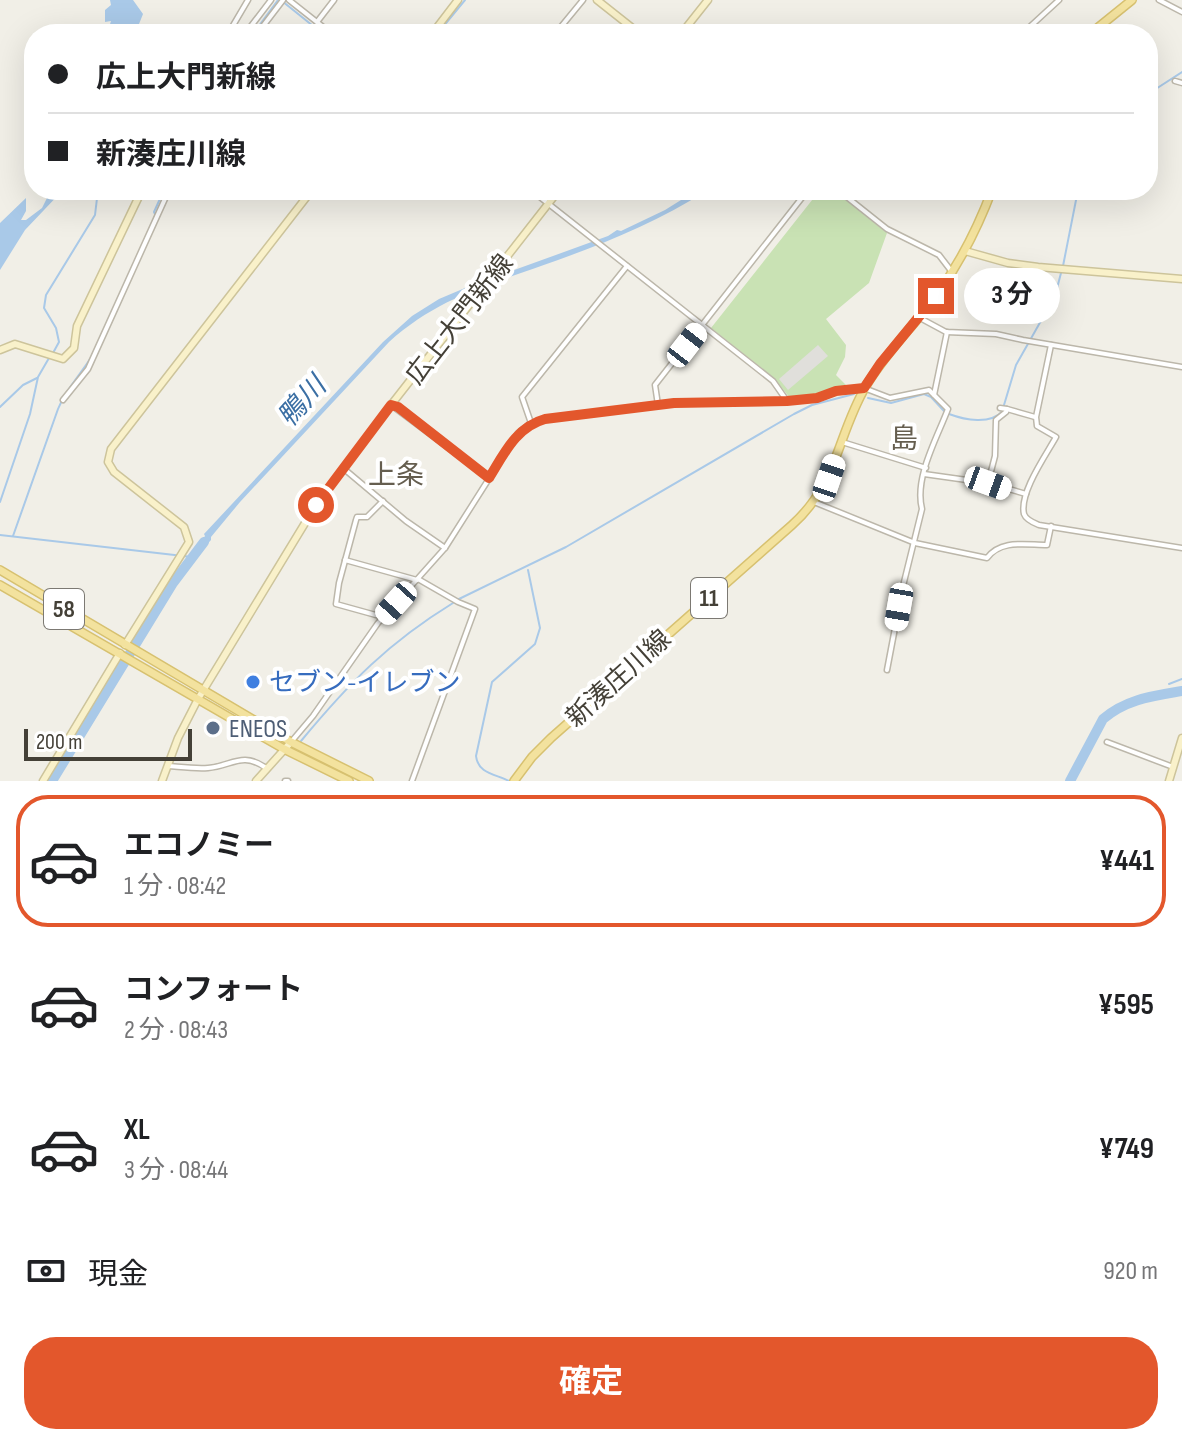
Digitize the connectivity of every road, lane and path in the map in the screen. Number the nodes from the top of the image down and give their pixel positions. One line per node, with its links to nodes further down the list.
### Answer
1 (248, 0): 15 (street)
2 (271, 0): 16 (street)
3 (283, 0): 17 (street)
4 (289, 0): 14 (street)
5 (334, 0): 14 (street)
6 (458, 0): 19 (street)
7 (583, 0): 20 (street)
8 (597, 0): 21 (street)
9 (708, 0): 22 (street)
10 (1059, 0): 23 (street)
11 (1132, 0): 24 (main road)
12 (1159, 0): 13 (street)
13 (1182, 12)
14 (317, 22): 18 (street)
15 (234, 24)
16 (253, 24)
17 (265, 24)
18 (320, 24)
19 (440, 24)
20 (563, 24)
21 (627, 24)
22 (689, 24)
23 (1033, 24)
24 (1102, 24)
25 (1175, 81): 26 (street)
26 (1182, 83)
27 (137, 200): 44 (street)
28 (164, 200): 48 (street)
29 (304, 200): 71 (street)
30 (544, 200): 35 (street)
31 (552, 200): 35 (street, 広上大門新線)
32 (800, 200): 41 (street)
33 (851, 200): 38 (street)
34 (988, 200): 36 (main road, 新湊庄川線 / 11)
35 (549, 204): 37 (street); 50 (street, 広上大門新線)
36 (965, 251): 38 (main road, 新湊庄川線 / 11); 39 (street)
37 (627, 266): 41 (street); 53 (street)
38 (952, 272): 40 (main road, 新湊庄川線 / 11)
39 (1182, 279)
40 (918, 317): 42 (street); 46 (main road, 新湊庄川線 / 11)
41 (703, 325): 49 (street); 51 (street)
42 (947, 332): 43 (street); 47 (street)
43 (1051, 345): 45 (street); 52 (street)
44 (0, 350)
45 (1182, 367)
46 (864, 388): 47 (street); 49 (street); 54 (main road, 新湊庄川線 / 11)
47 (934, 395): 56 (street)
48 (63, 400)
49 (787, 401): 51 (street)
50 (391, 405): 55 (street, 広上大門新線); 57 (street)
51 (658, 405): 53 (street)
52 (1036, 417): 58 (street); 59 (street)
53 (531, 423): 57 (street)
54 (842, 442): 56 (street); 61 (main road, 新湊庄川線 / 11)
55 (343, 468): 60 (street); 74 (street, 広上大門新線)
56 (925, 471): 58 (street); 63 (street)
57 (489, 478): 64 (street)
58 (988, 483): 59 (street)
59 (1026, 494): 62 (street)
60 (383, 501): 64 (street); 66 (street)
61 (814, 502): 63 (street); 89 (main road, 新湊庄川線 / 11)
62 (1051, 526): 63 (street); 65 (street)
63 (915, 543): 73 (street)
64 (445, 548): 68 (street)
65 (1182, 548)
66 (345, 560): 68 (street); 70 (street)
67 (0, 570): 71 (main road, 58)
68 (418, 580): 70 (street); 88 (street)
69 (0, 585): 72 (main road, 58)
70 (383, 617): 77 (street)
71 (126, 646): 74 (main road, 58)
72 (121, 654): 75 (main road, 58); 83 (street)
73 (887, 670)
74 (203, 690): 75 (street, 広上大門新線); 77 (main road, 58)
75 (198, 699): 79 (main road, 58); 80 (street, 広上大門新線)
76 (1182, 738): 81 (street)
77 (291, 742): 79 (street); 87 (main road, 58)
78 (1107, 742): 81 (street)
79 (284, 749): 82 (street); 86 (main road, 58)
80 (167, 766): 82 (street); 84 (street, 広上大門新線)
81 (1173, 767): 90 (street)
82 (266, 768): 85 (street)
83 (43, 781)
84 (162, 781)
85 (256, 781)
86 (349, 781)
87 (369, 781)
88 (412, 781)
89 (514, 781)
90 (1169, 781)

